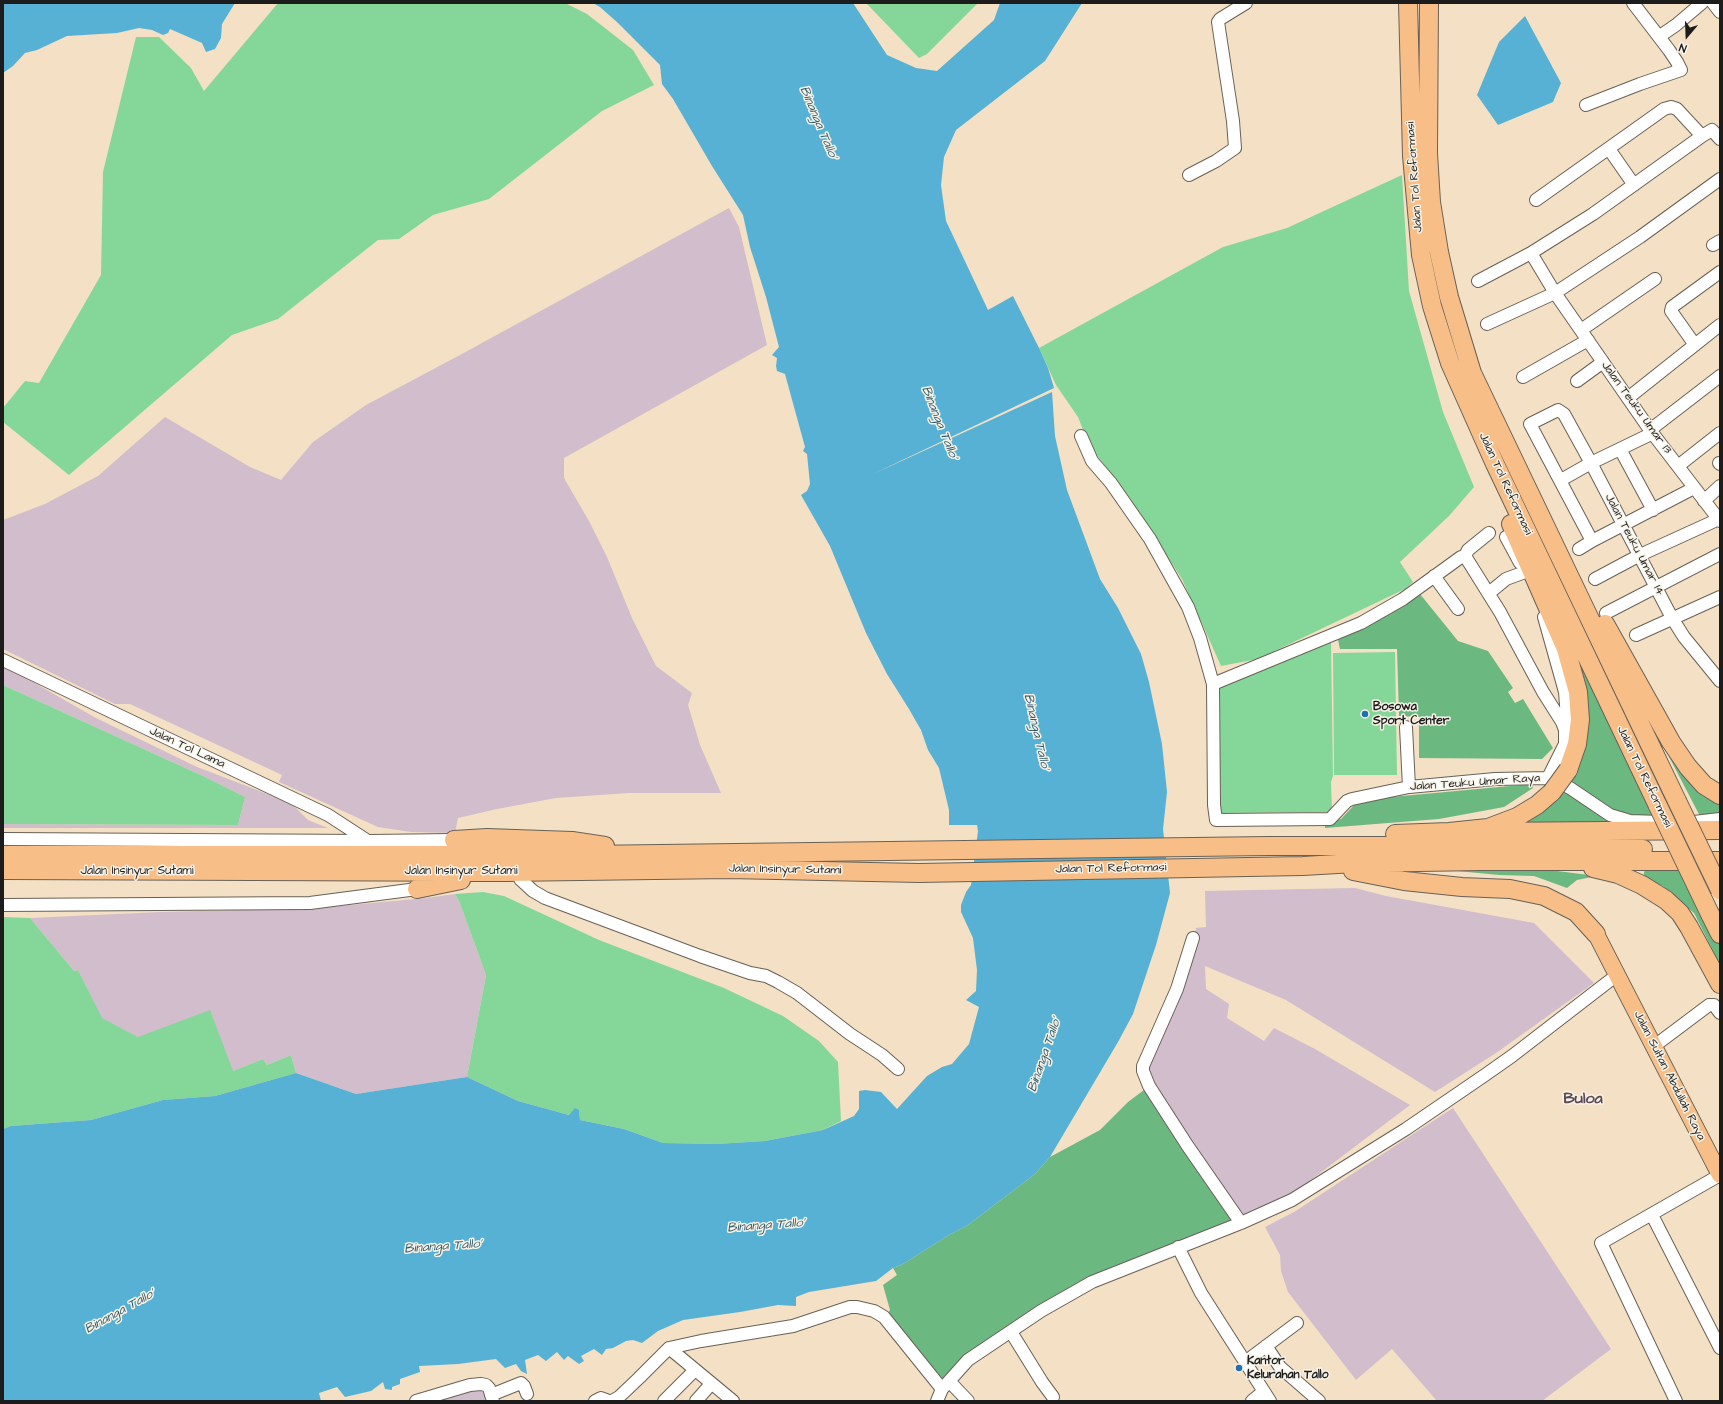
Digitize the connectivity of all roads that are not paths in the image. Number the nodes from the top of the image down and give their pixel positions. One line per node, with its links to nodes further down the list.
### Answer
1 (1246, 3): 12 (street)
2 (1408, 3): 26 (highway, Jalan Tol Reformasi)
3 (1429, 3): 27 (highway, Jalan Tol Reformasi)
4 (1633, 3): 8 (street)
5 (1702, 3): 8 (street)
6 (1713, 3): 7 (street)
7 (1720, 12)
8 (1660, 36): 9 (street)
9 (1586, 105)
10 (1711, 135): 11 (street); 14 (street)
11 (1609, 149): 14 (street); 15 (street)
12 (1189, 175)
13 (1720, 178): 20 (street)
14 (1634, 185): 16 (street)
15 (1536, 200)
16 (1531, 253): 19 (street); 20 (street, Jalan Teuku Umar 13)
17 (1720, 272): 24 (street)
18 (1655, 279): 23 (street)
19 (1478, 281)
20 (1555, 293): 21 (street); 23 (street, Jalan Teuku Umar 13)
21 (1487, 324)
22 (1720, 325): 24 (street)
23 (1584, 335): 25 (street, Jalan Teuku Umar 13); 29 (street)
24 (1695, 345): 31 (street)
25 (1603, 362): 30 (street); 31 (street, Jalan Teuku Umar 13)
26 (1450, 363): 67 (highway, bridge); 93 (highway, Jalan Tol Reformasi, bridge)
27 (1472, 373): 69 (highway); 90 (highway, Jalan Tol Reformasi, bridge)
28 (1720, 376): 32 (street)
29 (1523, 377)
30 (1577, 381)
31 (1628, 398): 32 (street, Jalan Teuku Umar 13)
32 (1652, 431): 35 (street); 37 (street, Jalan Teuku Umar 13)
33 (1720, 433): 37 (street)
34 (1081, 436): 64 (street, Jalan Teuku Umar Raya)
35 (1620, 449): 36 (street); 42 (street)
36 (1591, 463): 38 (street); 38 (street, Jalan Teuku Umar 14); 44 (street, Jalan Teuku Umar 14)
37 (1678, 466): 40 (street, Jalan Teuku Umar 13)
38 (1561, 480): 47 (street)
39 (1720, 486): 41 (street)
40 (1694, 488): 41 (street, Jalan Teuku Umar 13); 42 (street)
41 (1704, 501): 43 (street, Jalan Teuku Umar 13)
42 (1653, 510): 44 (street)
43 (1719, 520): 50 (street)
44 (1623, 525): 47 (street); 50 (street, Jalan Teuku Umar 14)
45 (1489, 533): 51 (street)
46 (1506, 537): 52 (street)
47 (1592, 541): 48 (street)
48 (1579, 549)
49 (1720, 554): 55 (street)
50 (1640, 555): 54 (street); 55 (street, Jalan Teuku Umar 14)
51 (1465, 556): 53 (street); 56 (street)
52 (1525, 572): 56 (street); 66 (street)
53 (1434, 576): 58 (street); 64 (street)
54 (1595, 579)
55 (1655, 587): 59 (street); 60 (street, Jalan Teuku Umar 14)
56 (1489, 593): 66 (street)
57 (1720, 598): 60 (street)
58 (1458, 609)
59 (1606, 613)
60 (1672, 618): 61 (street); 63 (street, Jalan Teuku Umar 14)
61 (1636, 635)
62 (3, 660): 77 (street, Jalan Tol Lama)
63 (1720, 681)
64 (1213, 684): 68 (street, Jalan Teuku Umar Raya)
65 (1406, 727): 68 (street)
66 (1565, 730): 67 (street)
67 (1550, 785): 68 (street, Jalan Teuku Umar Raya); 70 (street, Jalan Teuku Umar Raya); 74 (highway)
68 (1409, 787)
69 (1720, 795)
70 (1720, 819)
71 (1720, 826): 73 (highway)
72 (1720, 830): 73 (highway)
73 (1682, 831): 74 (highway)
74 (1449, 832): 78 (highway)
75 (3, 839): 77 (street)
76 (454, 840): 77 (street); 81 (highway)
77 (368, 841)
78 (1269, 846): 79 (highway); 80 (highway, Jalan Tol Reformasi)
79 (1720, 849)
80 (916, 850): 81 (highway, Jalan Insinyur Sutami)
81 (660, 854): 82 (highway, Jalan Insinyur Sutami)
82 (3, 855)
83 (1720, 861): 84 (highway)
84 (1569, 862): 85 (highway); 96 (highway)
85 (1303, 866): 88 (highway, Jalan Tol Reformasi); 92 (highway)
86 (3, 870): 87 (highway, Jalan Insinyur Sutami)
87 (513, 872): 88 (highway, Jalan Insinyur Sutami); 89 (highway); 99 (street)
88 (919, 873)
89 (416, 889): 91 (street)
90 (1720, 890)
91 (3, 904)
92 (1596, 934): 95 (main road, Jalan Sultan Abdullah Raya)
93 (1720, 934)
94 (1193, 938): 102 (street)
95 (1618, 976): 98 (main road, Jalan Sultan Abdullah Raya); 102 (street)
96 (1720, 984)
97 (1720, 1013): 98 (street)
98 (1653, 1047): 100 (main road, Jalan Sultan Abdullah Raya)
99 (898, 1069)
100 (1720, 1175): 101 (street)
101 (1652, 1215): 108 (street); 127 (street)
102 (1241, 1223): 103 (street)
103 (1178, 1247): 105 (street); 109 (street)
104 (1297, 1323): 106 (street)
105 (1011, 1332): 112 (street); 115 (street)
106 (1266, 1346): 109 (street); 126 (street)
107 (669, 1348): 110 (street); 112 (street); 120 (street)
108 (1720, 1348)
109 (1245, 1362): 114 (street)
110 (695, 1370): 111 (street); 121 (street)
111 (711, 1384): 117 (street); 122 (street)
112 (946, 1385): 123 (street); 124 (street)
113 (526, 1394): 116 (street)
114 (1266, 1396): 125 (street)
115 (1053, 1397)
116 (492, 1398): 118 (street)
117 (731, 1400)
118 (416, 1401)
119 (595, 1401): 120 (street)
120 (610, 1401)
121 (664, 1401)
122 (696, 1401)
123 (937, 1401)
124 (968, 1401)
125 (1252, 1401)
126 (1319, 1401)
127 (1676, 1401)

